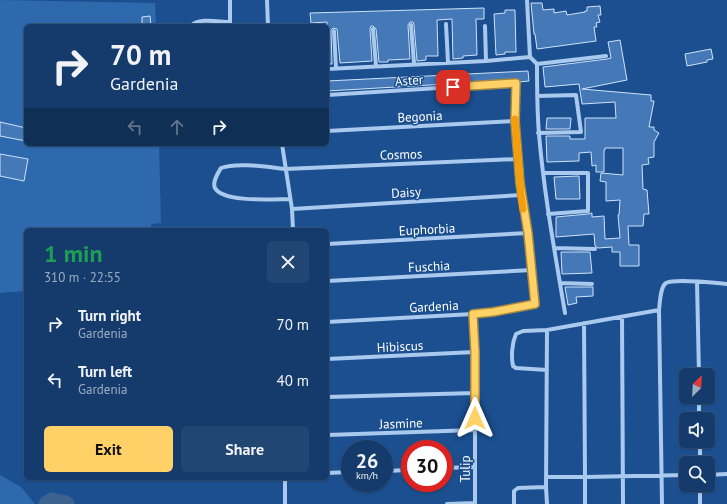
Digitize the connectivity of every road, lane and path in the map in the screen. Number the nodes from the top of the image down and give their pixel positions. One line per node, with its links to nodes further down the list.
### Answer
1 (230, 0): 5 (street)
2 (267, 0): 6 (street)
3 (527, 0): 13 (street)
4 (193, 24): 5 (street)
5 (230, 24)
6 (268, 24)
7 (446, 24): 15 (street)
8 (411, 25): 16 (street)
9 (485, 26): 14 (street)
10 (372, 28): 18 (street)
11 (334, 31): 19 (street)
12 (606, 56): 17 (street)
13 (530, 57): 14 (street); 17 (street)
14 (486, 61): 15 (street)
15 (448, 62): 16 (street)
16 (414, 63): 18 (street)
17 (537, 64): 23 (street)
18 (376, 66): 19 (street)
19 (336, 68): 20 (street)
20 (329, 69)
21 (516, 83): 22 (street, Aster); 24 (street, Gardenia)
22 (329, 95)
23 (537, 96): 26 (street); 26 (street)
24 (515, 121): 25 (street, Begonia); 28 (street, Gardenia)
25 (329, 131)
26 (538, 133): 30 (street)
27 (282, 146): 29 (street)
28 (518, 159): 29 (street, Cosmos); 31 (street, Gardenia)
29 (285, 169): 32 (street); 32 (street, Cosmos)
30 (543, 173): 34 (street); 34 (street)
31 (521, 195): 33 (street, Daisy); 36 (street, Gardenia)
32 (290, 199): 33 (street)
33 (292, 209): 35 (street)
34 (548, 214): 38 (street)
35 (293, 228)
36 (528, 233): 37 (street, Euphorbia); 40 (street, Gardenia)
37 (329, 244)
38 (554, 248): 39 (street); 43 (street)
39 (595, 249)
40 (532, 270): 41 (street, Fuschia); 48 (street, Gardenia)
41 (329, 282)
42 (698, 282): 45 (street); 46 (street); 55 (street)
43 (560, 283): 44 (street); 47 (street)
44 (592, 284)
45 (727, 284)
46 (659, 310): 49 (street); 69 (street)
47 (565, 313)
48 (473, 314): 50 (street, Gardenia); 53 (street, Tulip)
49 (622, 317): 51 (street); 68 (street)
50 (329, 322)
51 (584, 324): 52 (street); 71 (street)
52 (547, 330): 56 (street); 56 (street)
53 (475, 352): 54 (street, Hibiscus); 57 (street, Tulip)
54 (329, 359)
55 (699, 368)
56 (547, 370): 70 (street)
57 (475, 393): 58 (street); 59 (street, Tulip)
58 (329, 397)
59 (475, 430): 60 (street, Jasmine); 61 (street, Tulip)
60 (329, 435)
61 (475, 467): 62 (street); 77 (street, Tulip)
62 (453, 468)
63 (341, 472): 64 (street)
64 (329, 473)
65 (715, 474): 66 (street)
66 (727, 474)
67 (679, 475): 69 (street)
68 (623, 476): 69 (street); 71 (street); 81 (street)
69 (661, 476): 82 (street)
70 (546, 477): 71 (street); 73 (street)
71 (584, 477): 80 (street)
72 (285, 480): 75 (street)
73 (546, 487): 78 (street); 79 (street)
74 (700, 492): 83 (street)
75 (285, 504)
76 (447, 504): 77 (street)
77 (475, 504)
78 (514, 504)
79 (547, 504)
80 (585, 504)
81 (623, 504)
82 (662, 504)
83 (700, 504)

